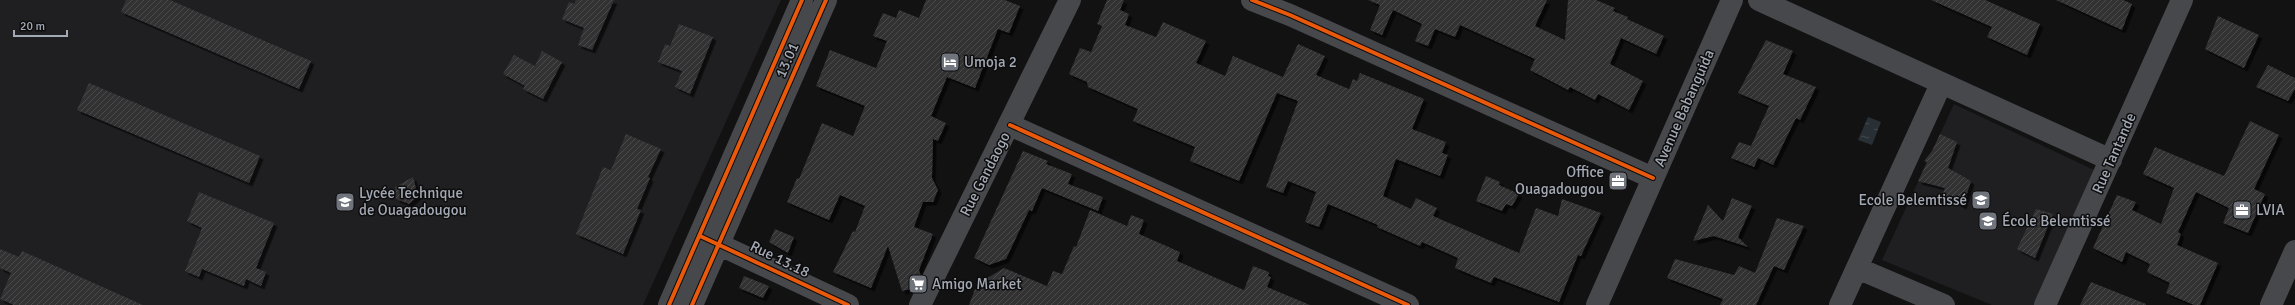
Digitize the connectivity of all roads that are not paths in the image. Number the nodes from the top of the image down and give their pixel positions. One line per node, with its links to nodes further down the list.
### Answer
1 (802, 0): 13 (street, 13.01)
2 (826, 0): 13 (street, 13.01)
3 (1070, 0): 10 (street, Rue Gandaogo)
4 (1252, 0): 8 (street)
5 (1732, 0): 12 (street, Avenue Babanguida)
6 (1759, 0): 9 (street)
7 (2182, 0): 11 (street, Rue Tantande)
8 (1293, 7): 12 (street)
9 (1941, 84): 11 (street); 15 (street)
10 (1010, 125): 19 (street, Rue Gandaogo); 20 (street)
11 (2111, 160): 24 (street, Rue Tantande)
12 (1653, 178): 21 (street, Avenue Babanguida)
13 (709, 240): 16 (street, 13.01); 17 (street, 13.01); 18 (street, Rue 13.18)
14 (2295, 251): 25 (street)
15 (1857, 268): 22 (street); 23 (street)
16 (669, 305)
17 (692, 305)
18 (848, 305)
19 (920, 305)
20 (1408, 305)
21 (1597, 305)
22 (1840, 305)
23 (1944, 305)
24 (2045, 305)
25 (2271, 305)

